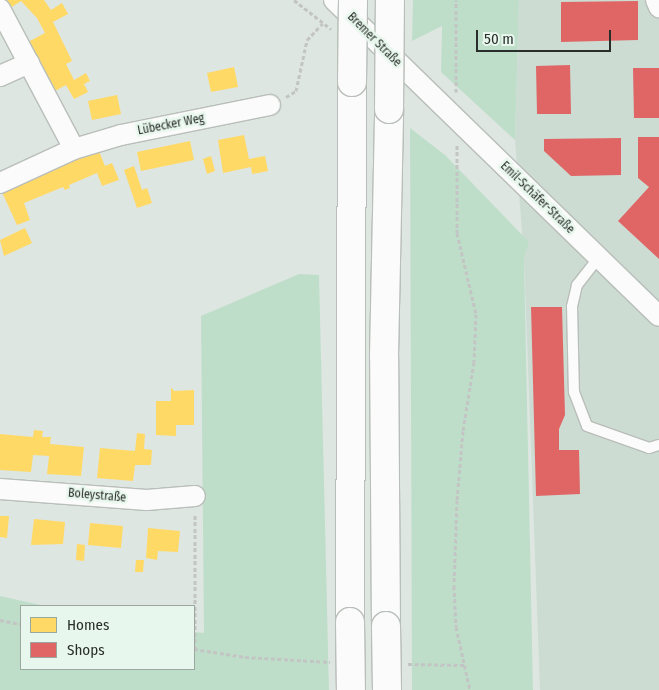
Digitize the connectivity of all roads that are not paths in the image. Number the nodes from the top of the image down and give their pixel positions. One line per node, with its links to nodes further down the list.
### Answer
1 (334, 0): 9 (street, Bremer Straße)
2 (353, 0): 18 (highway, bridge)
3 (390, 0): 19 (highway, bridge)
4 (656, 0): 5 (street)
5 (659, 7)
6 (0, 9): 7 (street)
7 (29, 63): 8 (street); 11 (street)
8 (0, 76)
9 (414, 80): 13 (street, Emil-Schäfer-Straße)
10 (270, 105): 11 (street, Lübecker Weg)
11 (74, 149): 12 (street, Lübecker Weg)
12 (0, 183)
13 (599, 257): 14 (street, Emil-Schäfer-Straße); 15 (lane)
14 (659, 316)
15 (659, 445)
16 (0, 488): 17 (street, Boleystraße)
17 (195, 496)
18 (351, 690)
19 (388, 690)

